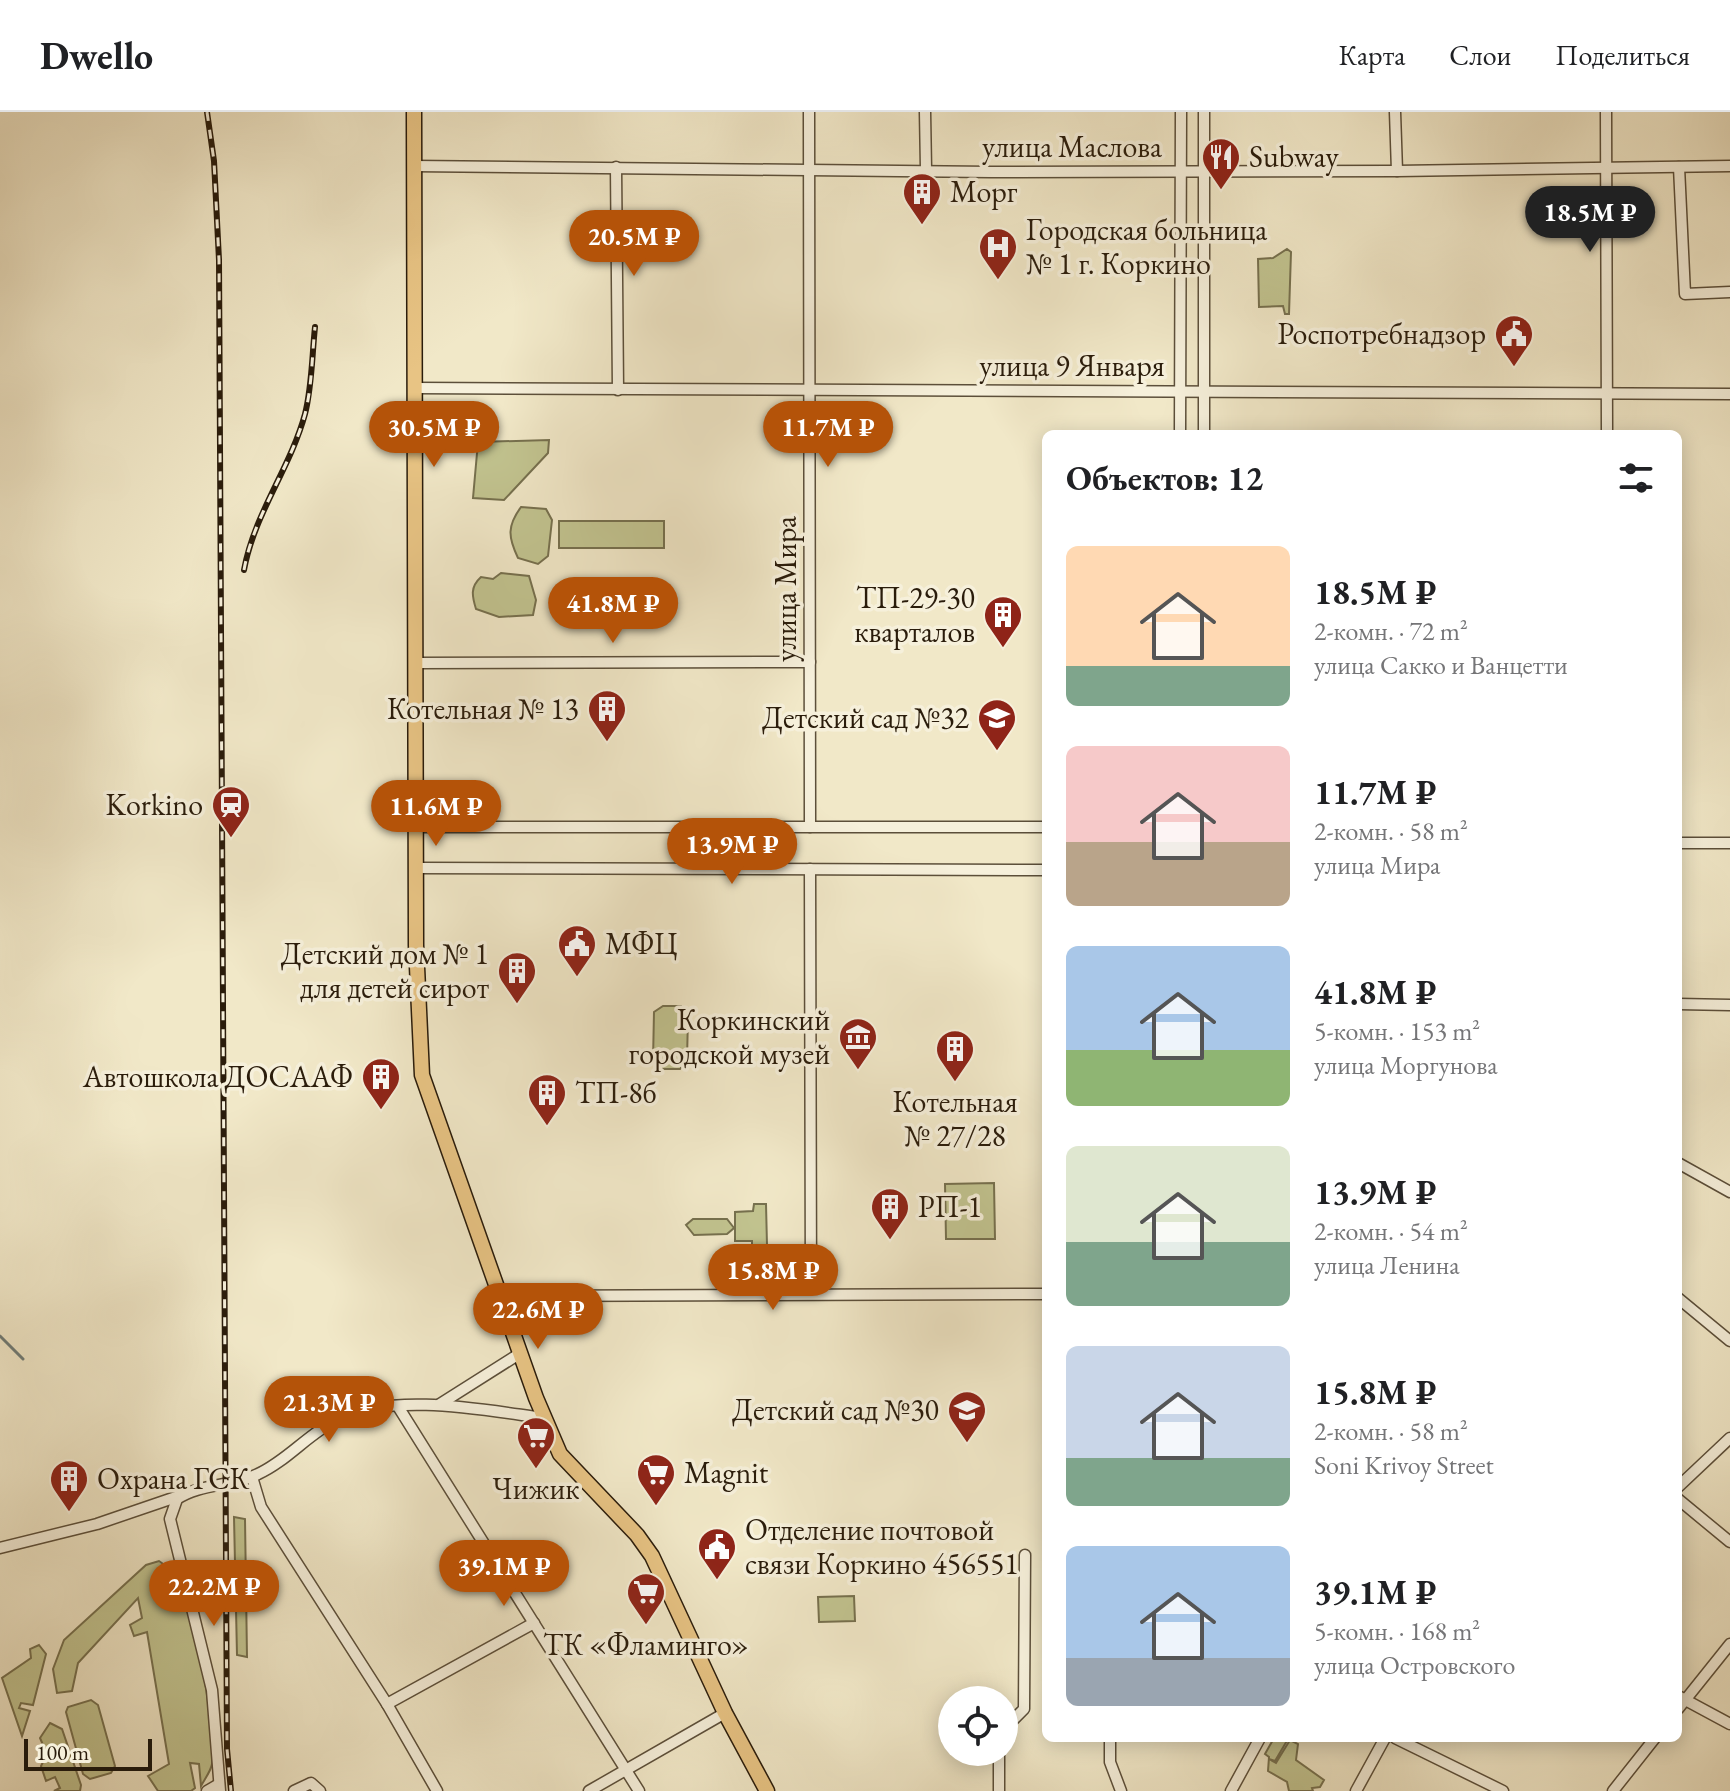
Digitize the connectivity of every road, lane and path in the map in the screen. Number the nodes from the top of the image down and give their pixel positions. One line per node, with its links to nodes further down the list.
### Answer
1 (414, 112): 8 (main road)
2 (809, 112): 12 (street, улица Мира)
3 (925, 112): 14 (street)
4 (1181, 112): 15 (street)
5 (1204, 112): 16 (street)
6 (1395, 112): 17 (street)
7 (1606, 112): 13 (street)
8 (414, 166): 10 (street, улица Маслова); 19 (main road)
9 (1730, 166): 11 (street, улица Маслова)
10 (616, 167): 12 (street, улица Маслова); 20 (street)
11 (1679, 167): 13 (street, улица Маслова); 18 (street)
12 (809, 168): 14 (street, улица Маслова); 22 (street, улица Мира)
13 (1606, 168): 17 (street, улица Маслова); 25 (street)
14 (926, 169): 15 (street, улица Маслова)
15 (1181, 171): 16 (street, улица Маслова); 21 (street)
16 (1203, 171): 17 (street, улица Маслова); 23 (street)
17 (1397, 171)
18 (1730, 292)
19 (415, 388): 20 (street, улица 9 Января); 30 (main road)
20 (618, 390): 22 (street, улица 9 Января)
21 (1180, 390): 22 (street, улица 9 Января); 23 (street, улица 9 Января); 26 (street)
22 (810, 391): 29 (street, улица Мира)
23 (1204, 393): 25 (street, улица 9 Января); 27 (street)
24 (1730, 394): 25 (street, улица 9 Января)
25 (1607, 395): 28 (street)
26 (1180, 430)
27 (1204, 430)
28 (1607, 430)
29 (810, 662): 30 (street); 32 (street, улица Мира)
30 (416, 663): 31 (main road)
31 (417, 827): 32 (street); 36 (main road)
32 (810, 827): 33 (street)
33 (1042, 827)
34 (1682, 843): 35 (street)
35 (1730, 843)
36 (417, 868): 37 (street); 45 (main road)
37 (810, 869): 38 (street); 43 (street)
38 (1042, 870)
39 (1682, 1004): 40 (street)
40 (1730, 1005)
41 (1682, 1165): 42 (street)
42 (1730, 1192)
43 (811, 1294): 44 (street); 45 (street)
44 (1042, 1294)
45 (499, 1296): 48 (main road)
46 (1682, 1301): 47 (street)
47 (1730, 1341)
48 (519, 1354): 49 (street); 51 (main road)
49 (440, 1404): 50 (street); 51 (street)
50 (399, 1408): 53 (street); 60 (street)
51 (543, 1418): 65 (main road)
52 (1730, 1438): 54 (street)
53 (252, 1477): 55 (street); 64 (street)
54 (1682, 1483)
55 (184, 1494): 58 (street); 75 (street)
56 (1682, 1502): 57 (street)
57 (1730, 1542)
58 (0, 1548)
59 (1025, 1555): 66 (street)
60 (534, 1623): 64 (street); 74 (street)
61 (1730, 1644): 62 (street)
62 (1682, 1700)
63 (1682, 1703): 67 (street)
64 (387, 1704): 79 (street)
65 (725, 1713): 74 (street); 82 (main road)
66 (1018, 1715)
67 (1730, 1724)
68 (1110, 1742): 84 (street)
69 (1258, 1742): 85 (street)
70 (1383, 1742): 86 (street)
71 (1403, 1742): 87 (street)
72 (1652, 1742): 88 (street)
73 (999, 1766): 83 (street)
74 (626, 1768): 80 (street); 81 (street)
75 (220, 1788): 76 (street)
76 (207, 1791)
77 (294, 1791): 78 (street)
78 (320, 1791)
79 (437, 1791)
80 (589, 1791)
81 (639, 1791)
82 (767, 1791)
83 (999, 1791)
84 (1121, 1791)
85 (1231, 1791)
86 (1356, 1791)
87 (1503, 1791)
88 (1613, 1791)

